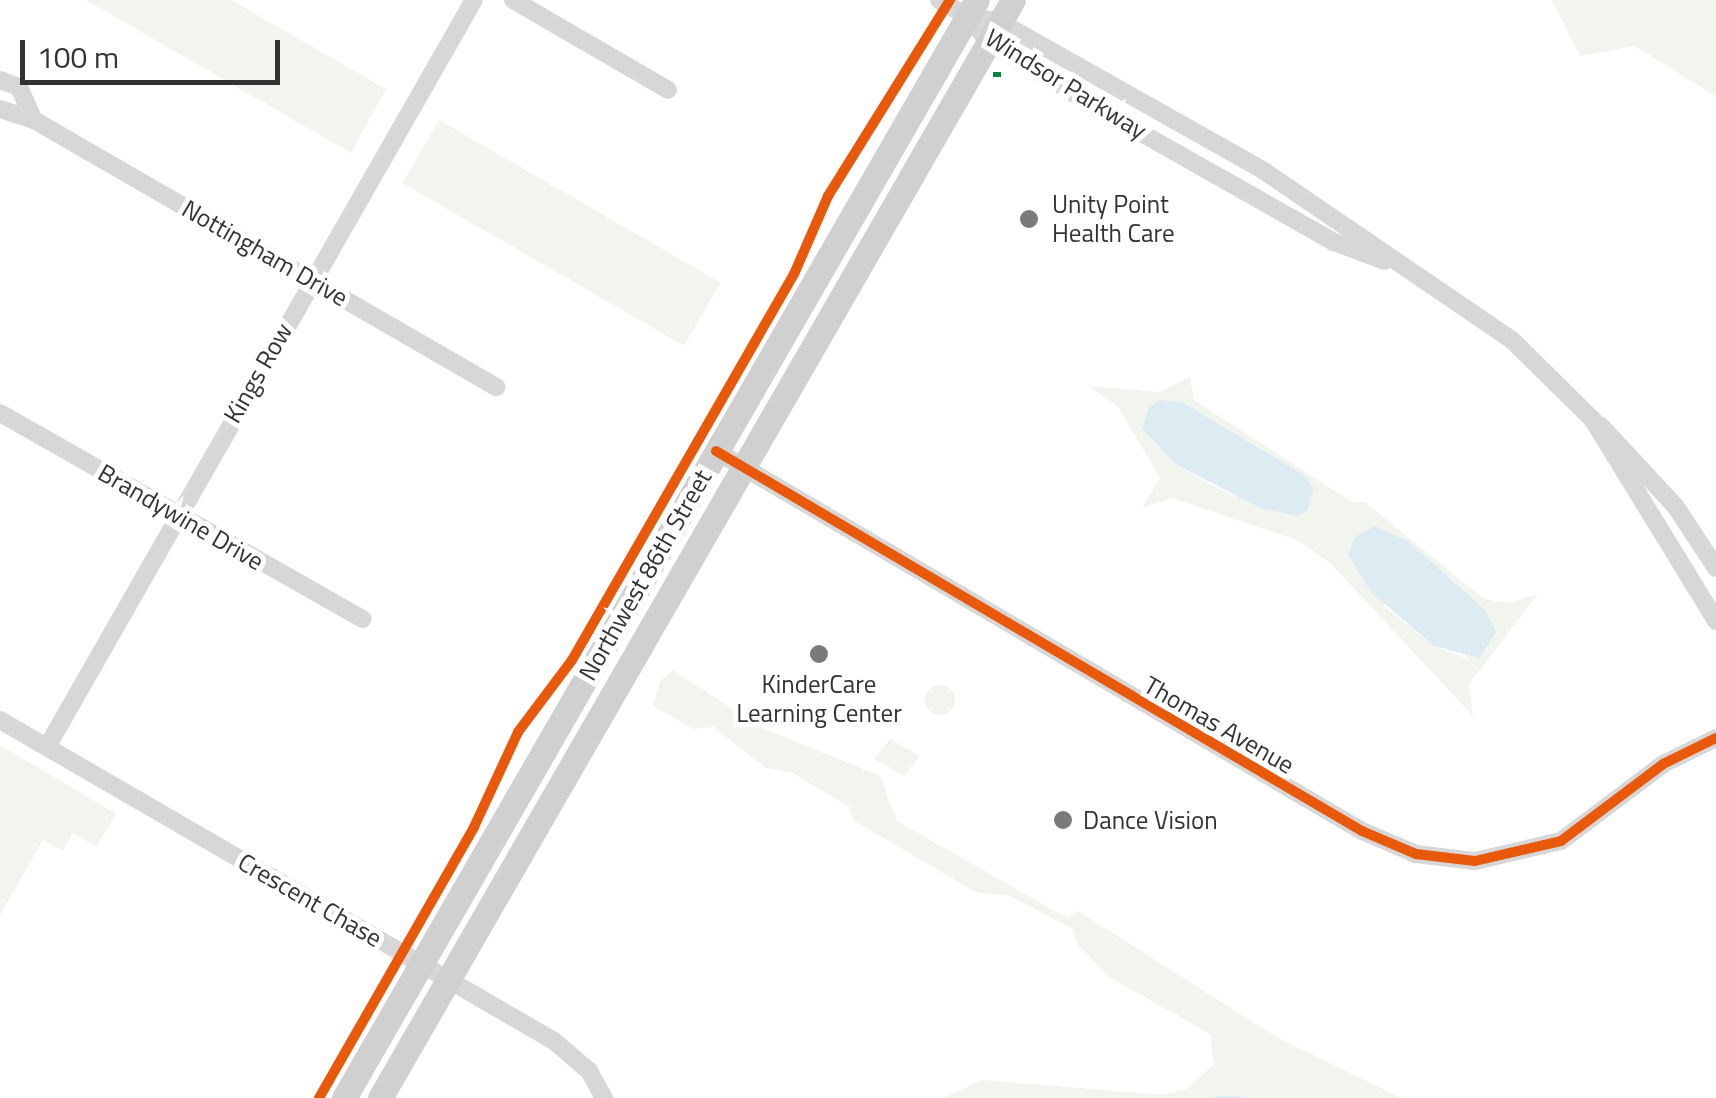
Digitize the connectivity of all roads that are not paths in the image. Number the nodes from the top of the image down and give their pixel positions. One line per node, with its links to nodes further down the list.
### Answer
1 (474, 0): 11 (street, Kings Row)
2 (513, 0): 7 (street)
3 (939, 0): 4 (street)
4 (972, 8): 5 (street, Windsor Parkway); 15 (main road, Northwest 86th Street)
5 (1000, 21): 10 (street, Windsor Parkway); 10 (street, Windsor Parkway); 16 (main road, Northwest 86th Street)
6 (0, 80): 9 (street, Nottingham Drive)
7 (668, 90)
8 (0, 109): 9 (street, Nottingham Drive)
9 (34, 120): 11 (street, Nottingham Drive)
10 (1411, 270): 14 (street, Windsor Parkway)
11 (312, 280): 12 (street, Nottingham Drive); 17 (street, Kings Row)
12 (496, 387)
13 (0, 414): 17 (street, Brandywine Drive)
14 (1593, 420): 18 (street, Windsor Parkway); 20 (street, Windsor Parkway)
15 (716, 451): 16 (street, Thomas Avenue); 24 (main road, Northwest 86th Street)
16 (743, 467): 22 (street, Thomas Avenue); 25 (main road, Northwest 86th Street)
17 (174, 514): 19 (street, Brandywine Drive); 23 (street, Kings Row)
18 (1716, 568)
19 (362, 619)
20 (1716, 621)
21 (0, 720): 23 (street, Crescent Chase)
22 (1716, 738)
23 (47, 748): 24 (street, Crescent Chase)
24 (422, 964): 25 (street, Crescent Chase); 26 (main road, Northwest 86th Street)
25 (449, 979): 27 (main road, Northwest 86th Street); 28 (street, Crescent Chase)
26 (344, 1098)
27 (380, 1098)
28 (604, 1098)

